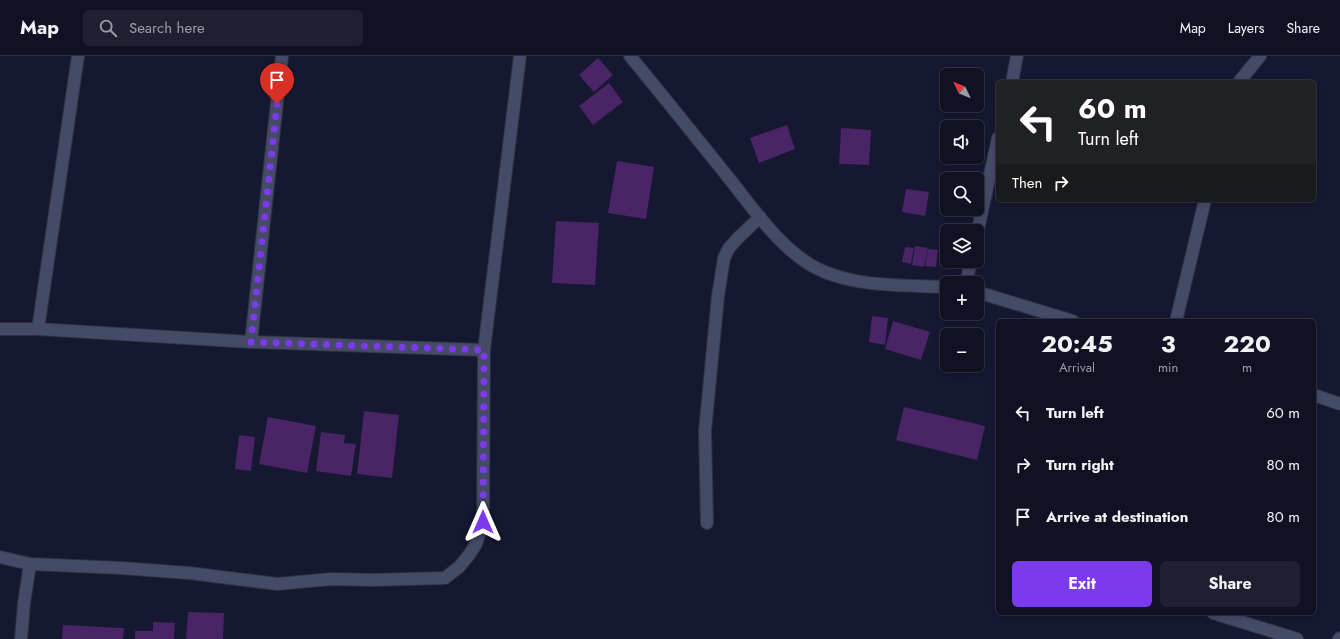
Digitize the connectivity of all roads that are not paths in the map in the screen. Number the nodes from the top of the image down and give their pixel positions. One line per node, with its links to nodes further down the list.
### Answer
1 (78, 56): 18 (street)
2 (282, 56): 19 (street)
3 (520, 56): 20 (street)
4 (630, 56): 11 (street)
5 (1017, 56): 7 (street)
6 (1260, 56): 8 (street)
7 (1012, 80)
8 (1240, 80)
9 (996, 147): 12 (street)
10 (1205, 202): 16 (street)
11 (760, 217): 13 (street); 23 (street)
12 (979, 224)
13 (940, 287)
14 (984, 294): 15 (street)
15 (1065, 319)
16 (1176, 319)
17 (0, 329): 18 (street)
18 (38, 330): 19 (street)
19 (251, 342): 20 (street)
20 (484, 350): 25 (street)
21 (1316, 396): 22 (street)
22 (1340, 404)
23 (707, 523)
24 (0, 557): 25 (street)
25 (30, 564): 27 (street)
26 (1219, 615): 28 (street)
27 (21, 639)
28 (1297, 639)

